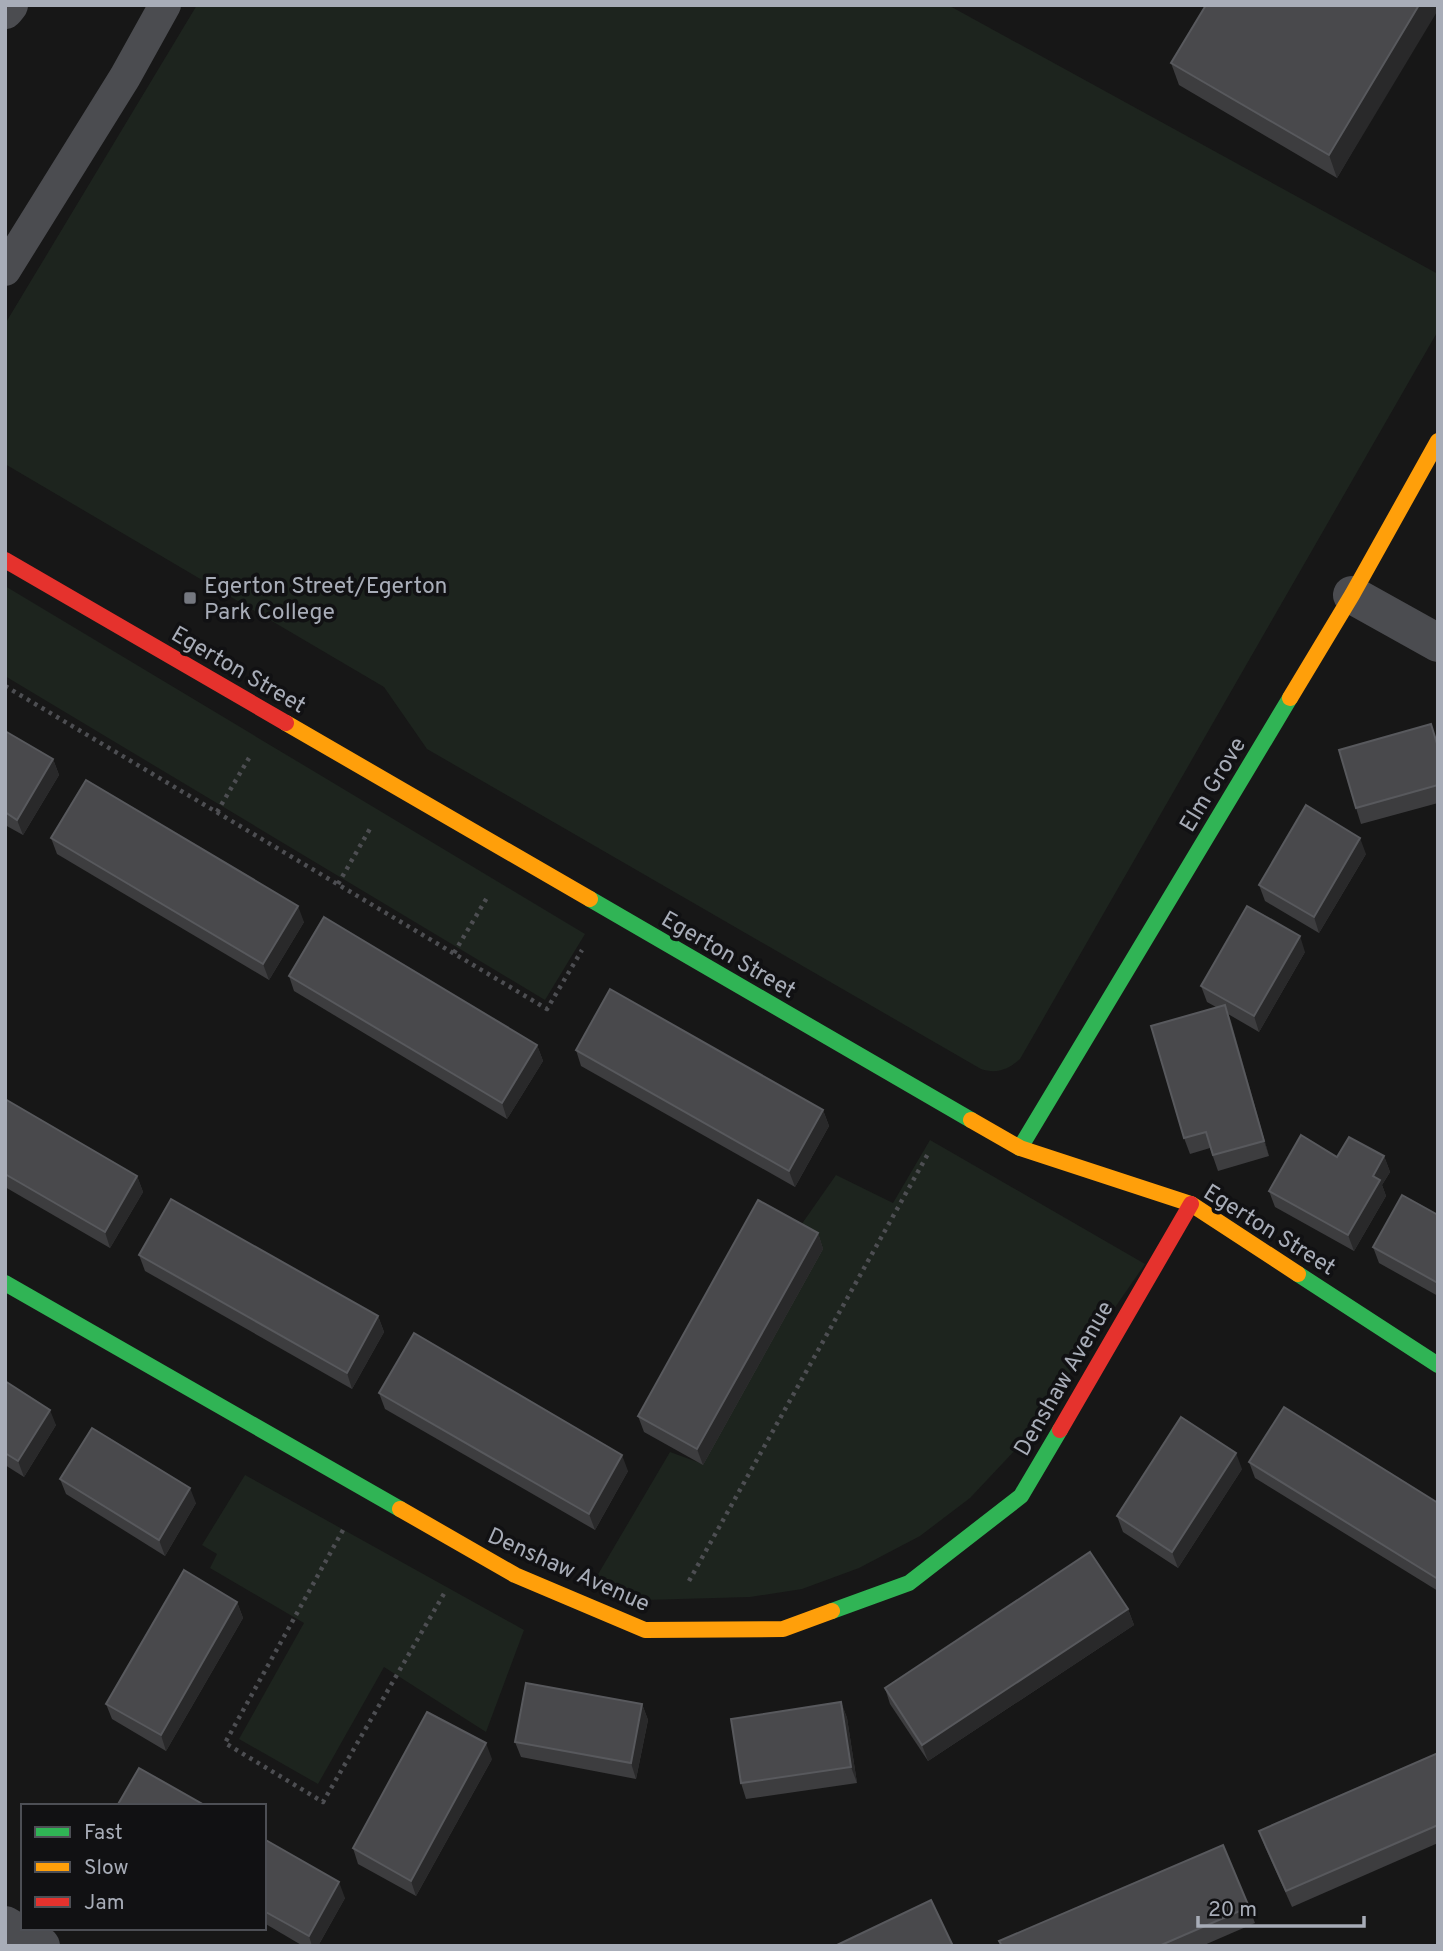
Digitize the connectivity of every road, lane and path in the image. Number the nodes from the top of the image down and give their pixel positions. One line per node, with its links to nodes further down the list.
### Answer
1 (9, 5): 3 (street)
2 (164, 5): 4 (lane)
3 (5, 10)
4 (5, 271)
5 (1438, 441): 7 (street, Elm Grove)
6 (5, 560): 10 (street, Egerton Street)
7 (1352, 595): 8 (street); 18 (street, Elm Grove)
8 (1438, 643)
9 (5, 686): 12 (path)
10 (274, 716): 11 (street, Egerton Street); 12 (path)
11 (396, 786): 13 (street, Egerton Street); 14 (path)
12 (217, 812): 14 (path)
13 (512, 854): 15 (street, Egerton Street); 16 (path)
14 (338, 884): 16 (path)
15 (606, 910): 16 (path); 17 (street, Egerton Street)
16 (454, 953)
17 (954, 1108): 18 (street, Egerton Street); 24 (path)
18 (1020, 1148): 19 (street, Egerton Street)
19 (1191, 1204): 21 (street, Egerton Street); 24 (street, Denshaw Avenue)
20 (5, 1283): 22 (street, Denshaw Avenue)
21 (1438, 1364)
22 (365, 1490): 23 (street, Denshaw Avenue); 23 (path)
23 (469, 1550): 24 (street, Denshaw Avenue)
24 (661, 1630)
25 (5, 1925): 26 (street)
26 (41, 1946)

